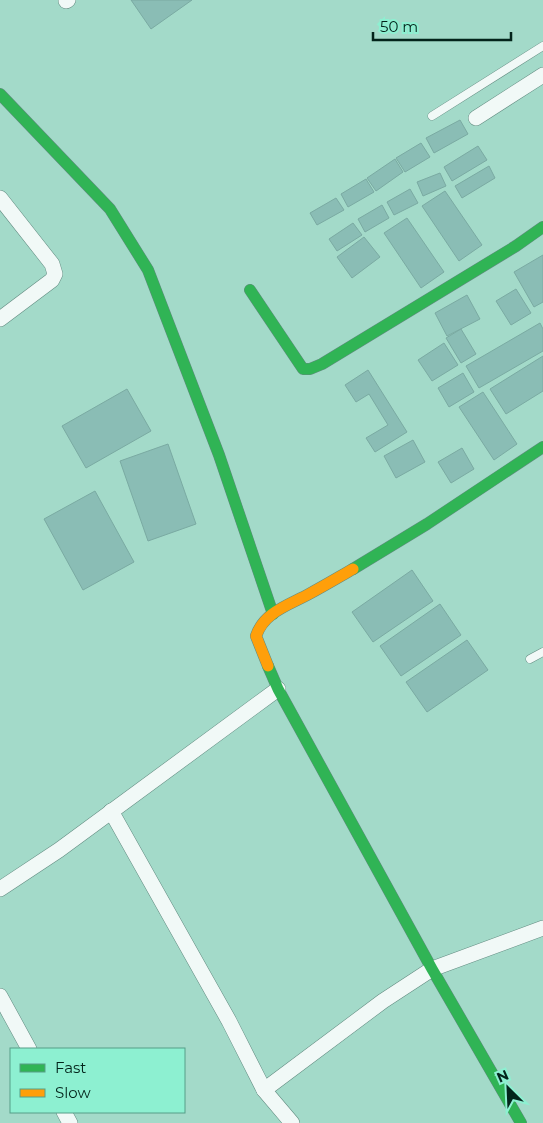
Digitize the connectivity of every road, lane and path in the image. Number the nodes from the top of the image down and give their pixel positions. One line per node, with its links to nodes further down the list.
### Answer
1 (543, 46): 4 (lane)
2 (543, 76): 5 (street)
3 (0, 94): 11 (street)
4 (432, 116)
5 (476, 118)
6 (0, 198): 9 (street)
7 (543, 227): 8 (street)
8 (250, 290)
9 (0, 319)
10 (543, 448): 11 (street)
11 (274, 614): 14 (street)
12 (543, 652): 13 (lane)
13 (530, 659)
14 (278, 689): 15 (street); 18 (street)
15 (111, 811): 16 (street); 21 (street)
16 (0, 889)
17 (543, 928): 18 (street)
18 (432, 969): 21 (street); 23 (street)
19 (0, 996): 20 (street)
20 (29, 1048)
21 (264, 1090): 22 (street)
22 (292, 1123)
23 (520, 1123)

